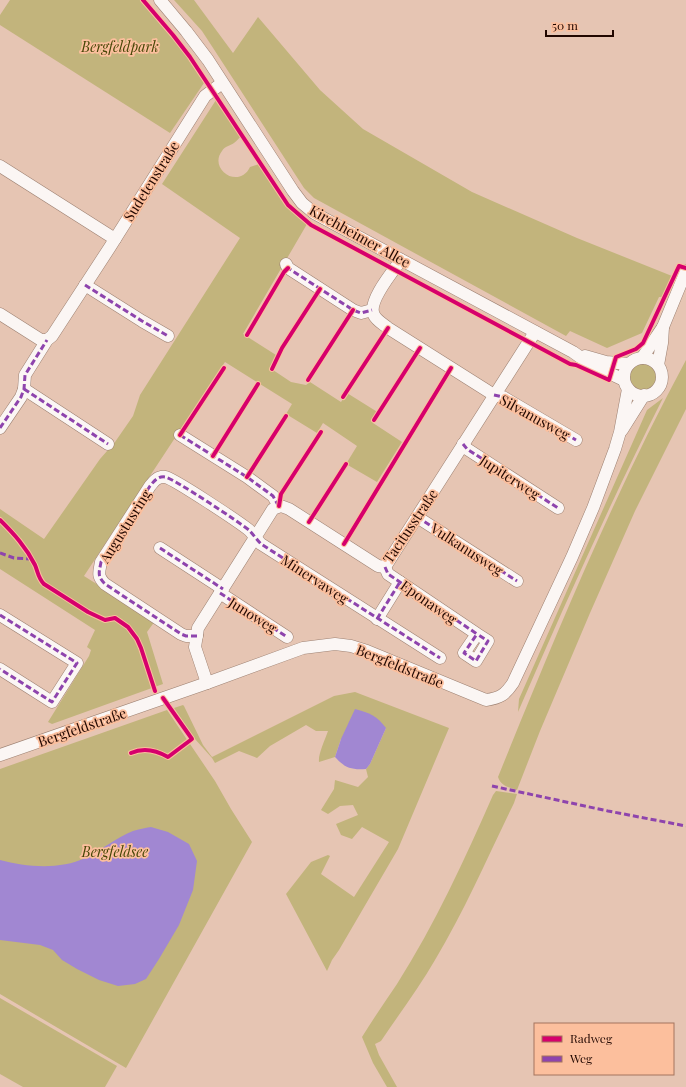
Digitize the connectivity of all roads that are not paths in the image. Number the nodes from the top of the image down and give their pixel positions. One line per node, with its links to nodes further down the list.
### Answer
1 (160, 0): 2 (street, Kirchheimer Allee)
2 (222, 83): 4 (street, Sudetenstraße); 5 (street, Kirchheimer Allee)
3 (0, 166): 4 (street)
4 (115, 239): 8 (street, Sudetenstraße)
5 (401, 260): 9 (street); 12 (street, Kirchheimer Allee)
6 (286, 264): 9 (street)
7 (686, 271): 11 (street)
8 (85, 285): 13 (street); 14 (street, Sudetenstraße)
9 (372, 310): 21 (street, Silvanusweg)
10 (0, 314): 14 (street)
11 (663, 327): 16 (street); 18 (street)
12 (535, 332): 15 (street, Kirchheimer Allee); 21 (street, Tacitusstraße)
13 (168, 336)
14 (47, 340): 20 (street, Sudetenstraße)
15 (573, 352): 17 (street, Kirchheimer Allee); 19 (street, Kirchheimer Allee)
16 (642, 358): 17 (street); 18 (street)
17 (629, 364): 19 (street)
18 (658, 365): 22 (street)
19 (626, 384): 22 (street); 24 (street, Bergfeldstraße)
20 (24, 389): 23 (street, Sudetenstraße); 27 (street)
21 (494, 395): 26 (street, Silvanusweg); 28 (street, Tacitusstraße)
22 (644, 395): 24 (street, Bergfeldstraße)
23 (0, 428)
24 (620, 432): 45 (street, Bergfeldstraße)
25 (180, 435): 29 (street)
26 (576, 440)
27 (108, 444)
28 (463, 444): 30 (street, Jupiterweg); 31 (street, Tacitusstraße)
29 (279, 506): 32 (street); 34 (street, Tacitusstraße)
30 (558, 508)
31 (417, 517): 34 (street, Tacitusstraße); 35 (street, Vulkanusweg)
32 (255, 537): 37 (street); 39 (street, Minervaweg); 41 (street, Augustusring)
33 (160, 548): 37 (street, Junoweg)
34 (385, 567): 36 (street, Eponaweg)
35 (517, 581)
36 (400, 582): 39 (street); 40 (street, Eponaweg)
37 (221, 591): 41 (street); 42 (street, Junoweg)
38 (0, 615): 44 (street)
39 (377, 619): 43 (street, Minervaweg)
40 (477, 634)
41 (197, 636): 45 (street)
42 (287, 637)
43 (440, 658)
44 (0, 669)
45 (207, 683): 46 (street, Bergfeldstraße)
46 (0, 755)

